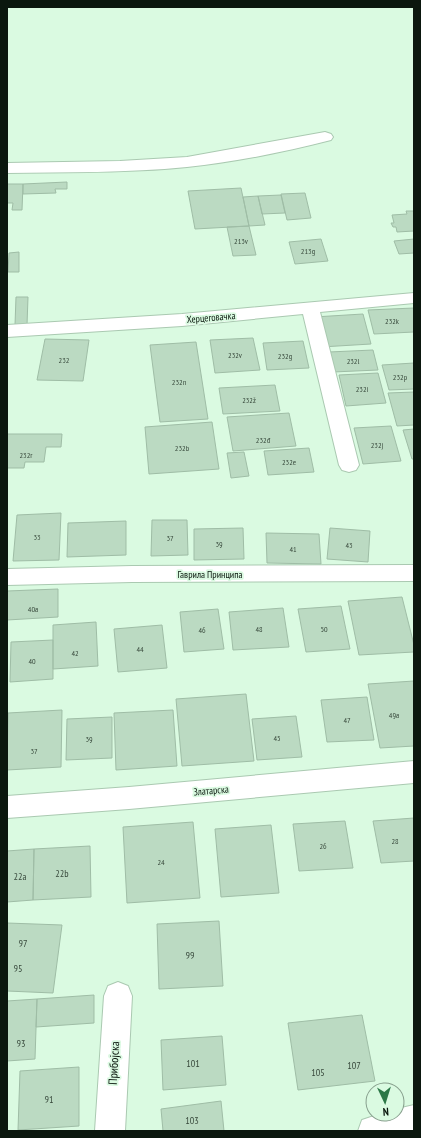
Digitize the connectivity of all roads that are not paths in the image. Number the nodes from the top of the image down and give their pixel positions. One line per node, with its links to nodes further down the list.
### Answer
1 (325, 137): 2 (street)
2 (7, 168)
3 (414, 298): 4 (street, Херцеговачка)
4 (310, 307): 5 (street, Херцеговачка); 6 (street)
5 (7, 331)
6 (349, 465)
7 (414, 573): 8 (street, Гаврила Принципа)
8 (7, 577)
9 (414, 772): 10 (street, Златарска)
10 (7, 807)
11 (118, 996): 13 (street, Прибојска)
12 (414, 1120): 14 (street)
13 (110, 1131)
14 (373, 1131)

